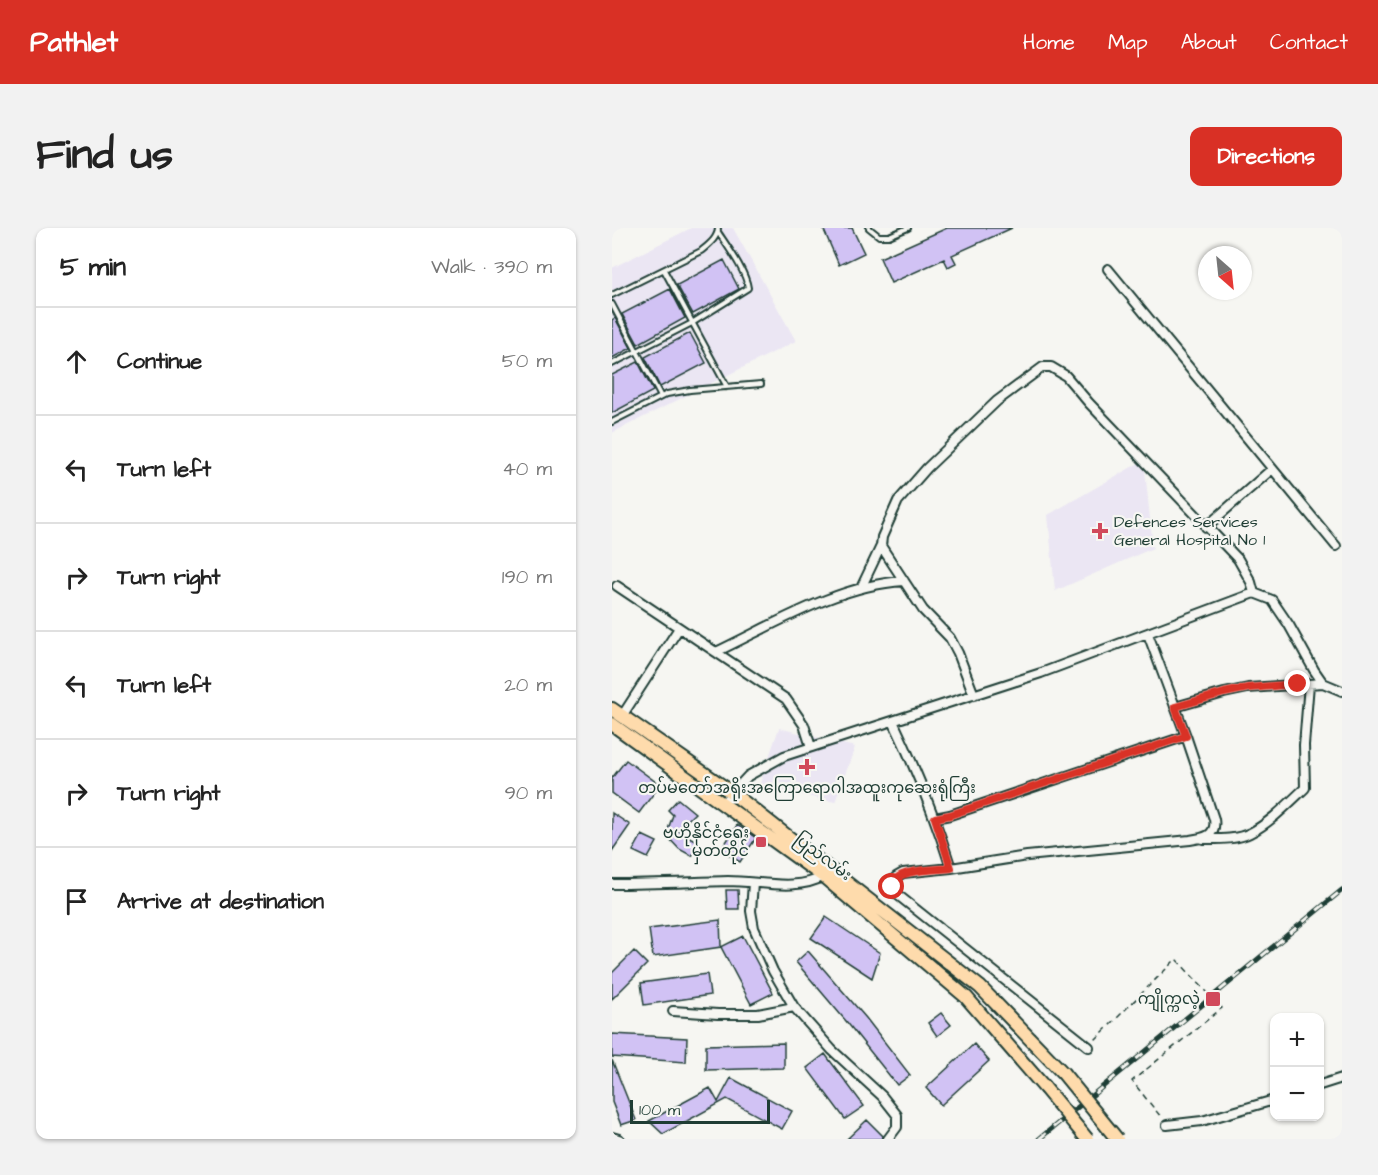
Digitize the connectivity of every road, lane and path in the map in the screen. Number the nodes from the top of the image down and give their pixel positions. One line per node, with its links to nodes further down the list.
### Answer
1 (869, 228): 2 (lane)
2 (909, 228)
3 (718, 230): 5 (lane); 8 (lane)
4 (1108, 269): 15 (street)
5 (664, 270): 6 (lane); 8 (lane)
6 (612, 295)
7 (612, 304): 9 (lane)
8 (692, 323): 9 (lane); 12 (lane)
9 (637, 351): 10 (lane); 13 (lane)
10 (612, 364)
11 (760, 384): 12 (lane)
12 (727, 387): 13 (lane)
13 (661, 397): 14 (lane)
14 (612, 422)
15 (1272, 469): 16 (street); 18 (street)
16 (1206, 526): 17 (street); 22 (street)
17 (881, 546): 19 (street); 21 (street)
18 (1336, 546)
19 (904, 581): 21 (street); 29 (street)
20 (617, 585): 23 (street)
21 (861, 588): 25 (street)
22 (1254, 593): 24 (street); 26 (street)
23 (679, 628): 25 (street); 31 (street)
24 (1148, 634): 29 (street); 30 (street)
25 (716, 652): 35 (street)
26 (1323, 683): 27 (street); 28 (street)
27 (1310, 684): 30 (street); 39 (street)
28 (1342, 691)
29 (974, 695): 32 (street)
30 (1175, 707): 34 (street)
31 (617, 712): 36 (highway)
32 (893, 721): 35 (street); 38 (street)
33 (612, 724): 37 (highway, ပြည်လမ်း)
34 (1186, 736): 38 (street); 39 (street)
35 (811, 747): 36 (street)
36 (731, 792): 37 (street); 41 (highway)
37 (723, 803): 41 (highway, ပြည်လမ်း)
38 (935, 818): 40 (street)
39 (1201, 838): 40 (street)
40 (951, 868): 46 (street)
41 (827, 872): 42 (street); 54 (highway, ပြည်လမ်း, bridge); 55 (highway, bridge)
42 (753, 883): 43 (street); 44 (street)
43 (612, 884)
44 (794, 1007): 45 (street); 53 (street)
45 (673, 1011)
46 (1089, 1047): 50 (path)
47 (1342, 1078): 48 (street)
48 (1324, 1084)
49 (1270, 1101): 50 (street)
50 (1167, 1125)
51 (612, 1137): 52 (street)
52 (619, 1139)
53 (888, 1139)
54 (1087, 1139)
55 (1117, 1139)

